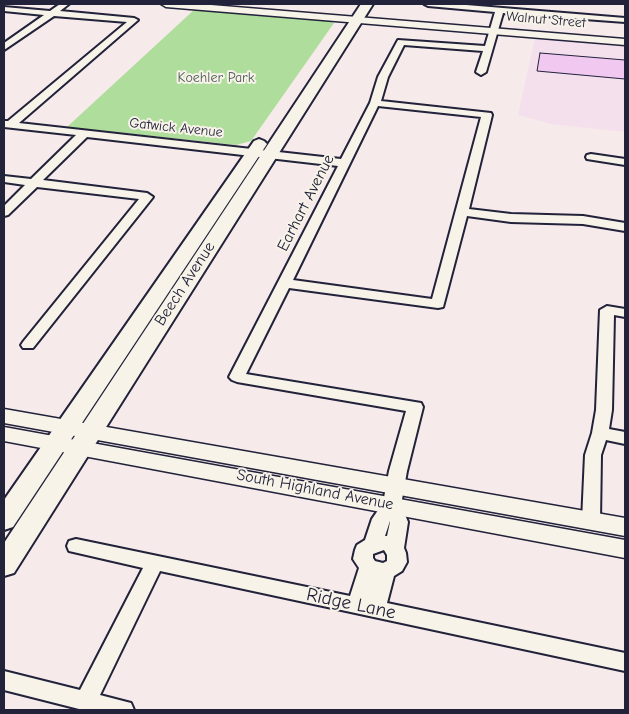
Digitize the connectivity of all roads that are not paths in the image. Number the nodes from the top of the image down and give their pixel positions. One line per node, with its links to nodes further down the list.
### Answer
1 (65, 4): 10 (street)
2 (166, 4): 11 (street, Walnut Street)
3 (194, 4): 7 (street, Walnut Street)
4 (355, 4): 11 (main road, Beech Avenue)
5 (367, 4): 11 (main road, Beech Avenue)
6 (428, 4): 9 (street)
7 (214, 5): 11 (street, Walnut Street)
8 (4, 9): 10 (street)
9 (500, 10): 12 (street); 13 (street)
10 (51, 13): 15 (street); 20 (street)
11 (352, 17): 13 (street, Walnut Street); 19 (main road, Beech Avenue); 23 (main road, Beech Avenue)
12 (625, 20)
13 (492, 30): 14 (street, Walnut Street); 16 (street)
14 (625, 41)
15 (4, 47)
16 (487, 49): 17 (street); 18 (street, Earhart Avenue)
17 (481, 72)
18 (375, 103): 25 (street, Earhart Avenue); 30 (street)
19 (284, 108)
20 (7, 125): 22 (street, Gatwick Avenue)
21 (268, 132): 23 (main road, Beech Avenue)
22 (85, 133): 23 (street, Gatwick Avenue); 28 (street)
23 (262, 153): 25 (street, Gatwick Avenue); 38 (main road, Beech Avenue)
24 (591, 157): 26 (street)
25 (344, 162): 32 (street, Earhart Avenue)
26 (625, 162)
27 (4, 179): 28 (street)
28 (34, 183): 29 (street); 34 (street)
29 (4, 212)
30 (462, 212): 31 (street); 32 (street)
31 (625, 227)
32 (284, 283): 40 (street, Earhart Avenue)
33 (625, 313): 36 (street)
34 (28, 345)
35 (4, 416): 38 (street, South Highland Avenue)
36 (600, 433): 39 (street); 42 (street)
37 (4, 434): 38 (street, South Highland Avenue)
38 (73, 436): 40 (street, South Highland Avenue); 41 (main road, Beech Avenue); 49 (main road, Beech Avenue)
39 (625, 438)
40 (394, 495): 42 (street, South Highland Avenue); 44 (street); 46 (street); 47 (street, South Highland Avenue)
41 (4, 520)
42 (592, 521): 43 (street, South Highland Avenue)
43 (625, 527)
44 (373, 544): 46 (street); 50 (street)
45 (76, 546): 48 (street, Ridge Lane)
46 (394, 549): 50 (street)
47 (625, 549)
48 (155, 563): 51 (street, Ridge Lane); 54 (street)
49 (4, 565)
50 (377, 569): 51 (street)
51 (367, 607): 52 (street, Ridge Lane)
52 (625, 662)
53 (4, 681): 54 (street)
54 (86, 701): 55 (street)
55 (123, 710)

